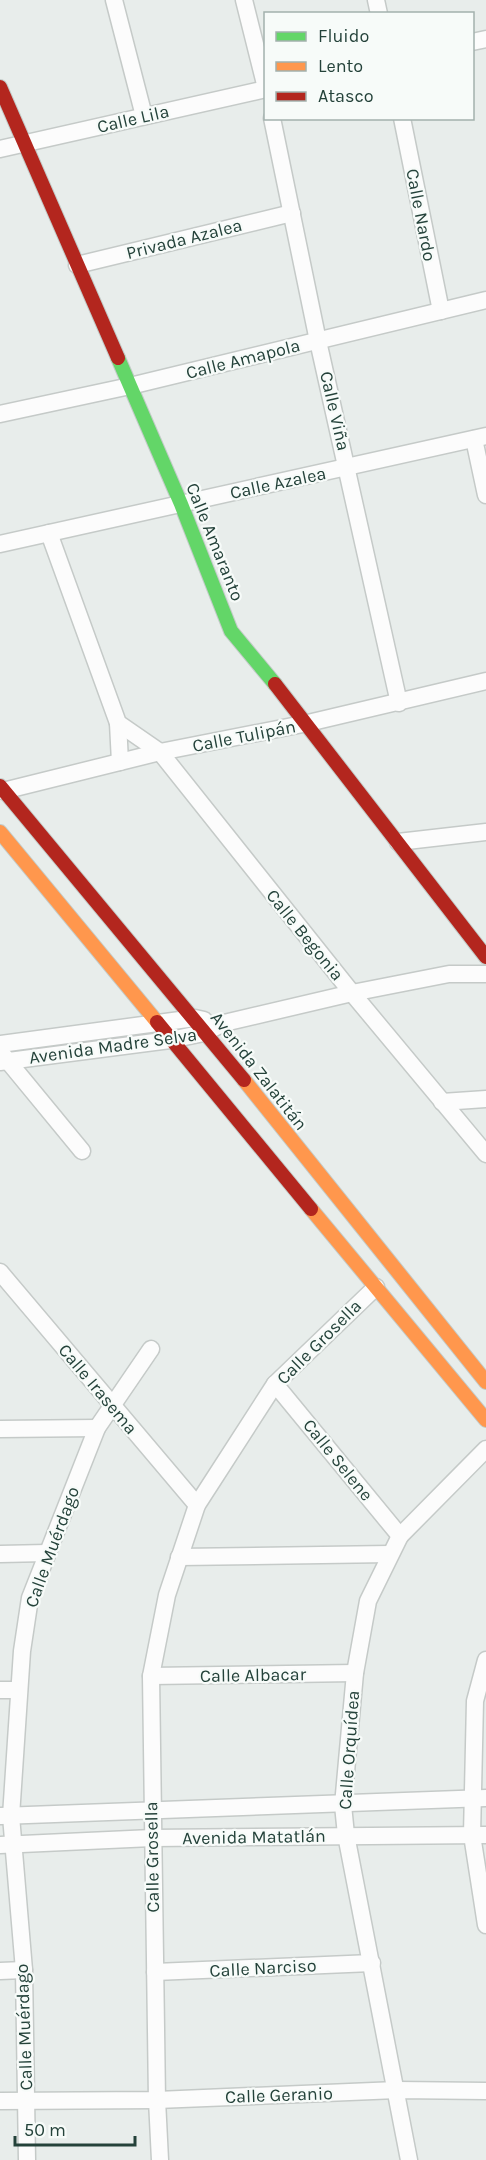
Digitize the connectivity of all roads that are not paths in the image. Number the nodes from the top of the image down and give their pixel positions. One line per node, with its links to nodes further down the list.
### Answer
1 (114, 0): 6 (street)
2 (244, 0): 3 (street)
3 (264, 80)
4 (0, 87): 9 (street, Calle Amaranto)
5 (264, 88): 6 (street, Calle Lila)
6 (144, 116): 9 (street, Calle Lila)
7 (272, 120): 11 (street, Calle Viña)
8 (402, 120): 14 (street, Calle Nardo)
9 (25, 143): 10 (street, Calle Lila); 12 (street, Calle Amaranto)
10 (0, 149)
11 (291, 213): 12 (street, Privada Azalea); 15 (street, Calle Viña)
12 (77, 265): 16 (street, Calle Amaranto)
13 (486, 300): 14 (street, Calle Amapola)
14 (441, 310): 15 (street, Calle Amapola)
15 (318, 341): 16 (street, Calle Amapola); 19 (street, Calle Viña)
16 (130, 386): 17 (street, Calle Amapola); 21 (street, Calle Amaranto)
17 (0, 414)
18 (480, 437): 19 (street, Calle Azalea); 20 (street)
19 (348, 468): 21 (street, Calle Azalea); 25 (street, Calle Viña)
20 (486, 495)
21 (181, 504): 22 (street, Calle Azalea); 27 (street, Calle Amaranto)
22 (49, 533): 23 (street, Calle Azalea); 26 (street)
23 (0, 544)
24 (486, 681): 25 (street, Calle Tulipán)
25 (399, 703): 27 (street, Calle Tulipán)
26 (118, 723): 28 (street, Calle Begonia); 29 (street)
27 (308, 723): 28 (street, Calle Tulipán); 33 (street, Calle Amaranto)
28 (160, 752): 29 (street, Calle Tulipán); 37 (street, Calle Begonia)
29 (120, 762): 30 (street, Calle Tulipán)
30 (1, 789): 38 (street, Avenida Zalatitán)
31 (0, 832): 40 (street)
32 (486, 832): 33 (street)
33 (398, 842): 34 (street, Calle Amaranto)
34 (486, 957): 35 (street, Avenida Madre Selva)
35 (449, 974): 36 (street, Avenida Madre Selva); 37 (street, Avenida Madre Selva)
36 (486, 974)
37 (352, 993): 39 (street, Avenida Madre Selva); 46 (street, Calle Begonia)
38 (195, 1018): 39 (street, Avenida Madre Selva); 40 (street, Avenida Madre Selva); 41 (street, Avenida Zalatitán)
39 (224, 1023): 41 (street, Avenida Madre Selva)
40 (157, 1025): 42 (street); 43 (street, Avenida Madre Selva)
41 (204, 1033): 42 (street, Avenida Madre Selva); 54 (street, Avenida Zalatitán)
42 (170, 1040): 44 (street, Avenida Madre Selva); 50 (street)
43 (0, 1044)
44 (3, 1058): 47 (street)
45 (486, 1098): 46 (street)
46 (442, 1102): 48 (street, Calle Begonia)
47 (82, 1151)
48 (486, 1154)
49 (0, 1272): 51 (street, Calle Irasema)
50 (376, 1287): 55 (street, Calle Grosella); 57 (street)
51 (21, 1297): 52 (street); 56 (street, Calle Irasema)
52 (0, 1298)
53 (151, 1349): 56 (street, Calle Muérdago)
54 (486, 1382)
55 (275, 1384): 61 (street, Calle Grosella); 62 (street, Calle Selene)
56 (112, 1405): 58 (street, Calle Muérdago); 61 (street, Calle Irasema)
57 (486, 1420)
58 (97, 1428): 59 (street); 63 (street, Calle Muérdago)
59 (0, 1430)
60 (486, 1449): 62 (street, Calle Orquídea)
61 (196, 1505): 66 (street, Calle Grosella)
62 (400, 1536): 65 (street, Calle Orquídea)
63 (47, 1552): 64 (street); 71 (street, Calle Muérdago)
64 (0, 1554)
65 (390, 1554): 66 (street); 68 (street, Calle Orquídea)
66 (179, 1557): 69 (street, Calle Grosella)
67 (486, 1660): 72 (street)
68 (355, 1673): 69 (street, Calle Albacar); 73 (street, Calle Orquídea)
69 (151, 1676): 74 (street, Calle Grosella)
70 (0, 1690): 71 (street)
71 (19, 1690): 75 (street, Calle Muérdago)
72 (479, 1798): 73 (street, Avenida Matatlán); 77 (street)
73 (343, 1805): 74 (street, Avenida Matatlán); 76 (street, Calle Orquídea)
74 (151, 1810): 75 (street, Avenida Matatlán); 78 (street, Calle Grosella)
75 (5, 1816): 79 (street, Calle Muérdago)
76 (346, 1835): 77 (street, Avenida Matatlán); 78 (street, Avenida Matatlán); 81 (street, Calle Orquídea)
77 (479, 1835): 80 (street)
78 (152, 1838): 79 (street, Avenida Matatlán); 84 (street, Calle Grosella)
79 (6, 1845): 82 (street, Calle Muérdago)
80 (486, 1925)
81 (372, 1963): 84 (street, Calle Narciso); 85 (street, Calle Orquídea)
82 (24, 1970): 83 (street); 89 (street, Calle Muérdago)
83 (0, 1971)
84 (154, 1972): 87 (street, Calle Grosella)
85 (398, 2090): 86 (street, Calle Geranio); 87 (street, Calle Geranio); 92 (street, Calle Orquídea)
86 (486, 2091)
87 (157, 2100): 89 (street, Calle Geranio); 91 (street, Calle Grosella)
88 (0, 2101): 89 (street, Calle Geranio)
89 (26, 2101): 90 (street, Calle Muérdago)
90 (27, 2160)
91 (160, 2160)
92 (410, 2160)

